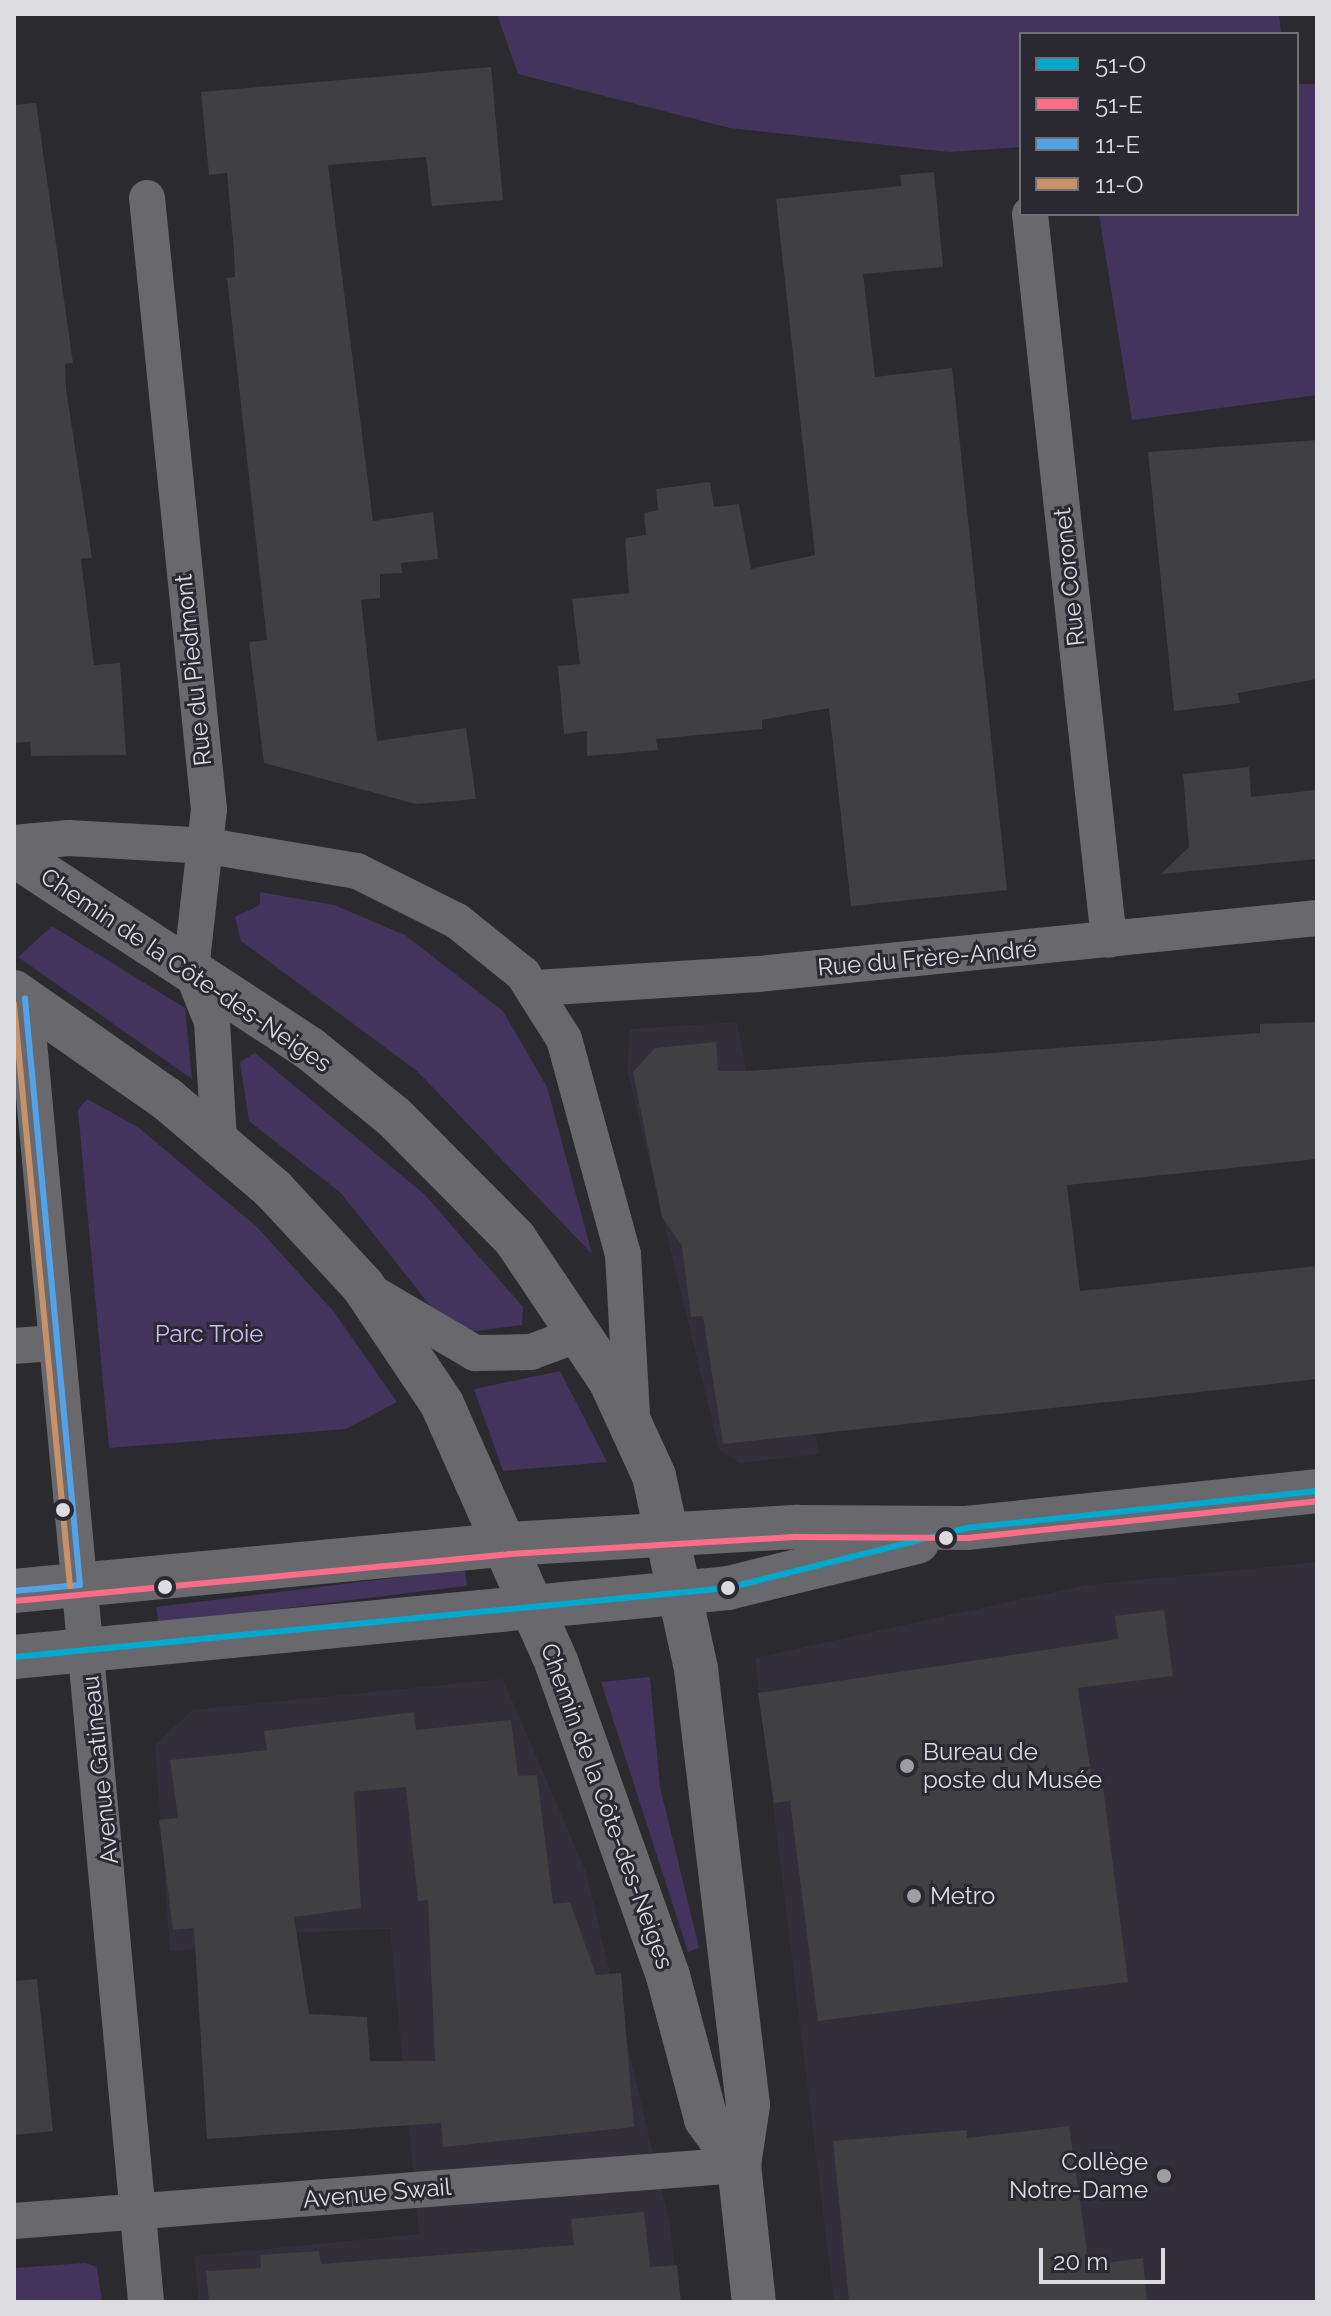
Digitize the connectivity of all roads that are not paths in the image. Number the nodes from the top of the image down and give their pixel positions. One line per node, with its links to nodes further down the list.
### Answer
1 (147, 198): 4 (street, Rue du Piedmont)
2 (1030, 216): 7 (street, Rue Coronet)
3 (14, 843): 4 (street, Chemin de la Côte-des-Neiges)
4 (208, 846): 8 (street, Rue du Piedmont); 9 (street, Chemin de la Côte-des-Neiges)
5 (14, 855): 8 (main road, Chemin de la Côte-des-Neiges)
6 (1317, 918): 7 (street, Rue du Frère-André)
7 (1109, 940): 9 (street, Rue du Frère-André)
8 (191, 969): 11 (street, Rue du Piedmont); 13 (main road, Chemin de la Côte-des-Neiges)
9 (536, 988): 16 (street, Chemin de la Côte-des-Neiges)
10 (20, 996): 11 (main road, Chemin de la Côte-des-Neiges); 14 (street, Avenue Gatineau)
11 (219, 1139): 12 (main road, Chemin de la Côte-des-Neiges)
12 (363, 1286): 13 (street, Chemin de la Côte-des-Neiges); 20 (main road, Chemin de la Côte-des-Neiges)
13 (582, 1333): 16 (main road, Chemin de la Côte-des-Neiges)
14 (54, 1343): 15 (street); 21 (street, Avenue Gatineau)
15 (14, 1346)
16 (633, 1425): 19 (main road, Chemin de la Côte-des-Neiges)
17 (1317, 1491): 18 (main road)
18 (966, 1528): 19 (main road); 23 (main road)
19 (671, 1535): 20 (main road); 23 (main road, Chemin de la Côte-des-Neiges)
20 (508, 1544): 21 (main road); 24 (main road, Chemin de la Côte-des-Neiges)
21 (80, 1585): 22 (main road); 25 (street, Avenue Gatineau)
22 (14, 1591)
23 (684, 1592): 24 (main road); 27 (main road, Chemin de la Côte-des-Neiges)
24 (535, 1609): 25 (main road); 27 (main road, Chemin de la Côte-des-Neiges)
25 (87, 1649): 26 (main road); 28 (street, Avenue Gatineau)
26 (14, 1657)
27 (739, 2165): 28 (street, Avenue Swail); 31 (main road, Chemin de la Côte-des-Neiges)
28 (139, 2213): 29 (street, Avenue Swail); 30 (street, Avenue Gatineau)
29 (14, 2221)
30 (146, 2302)
31 (754, 2302)

